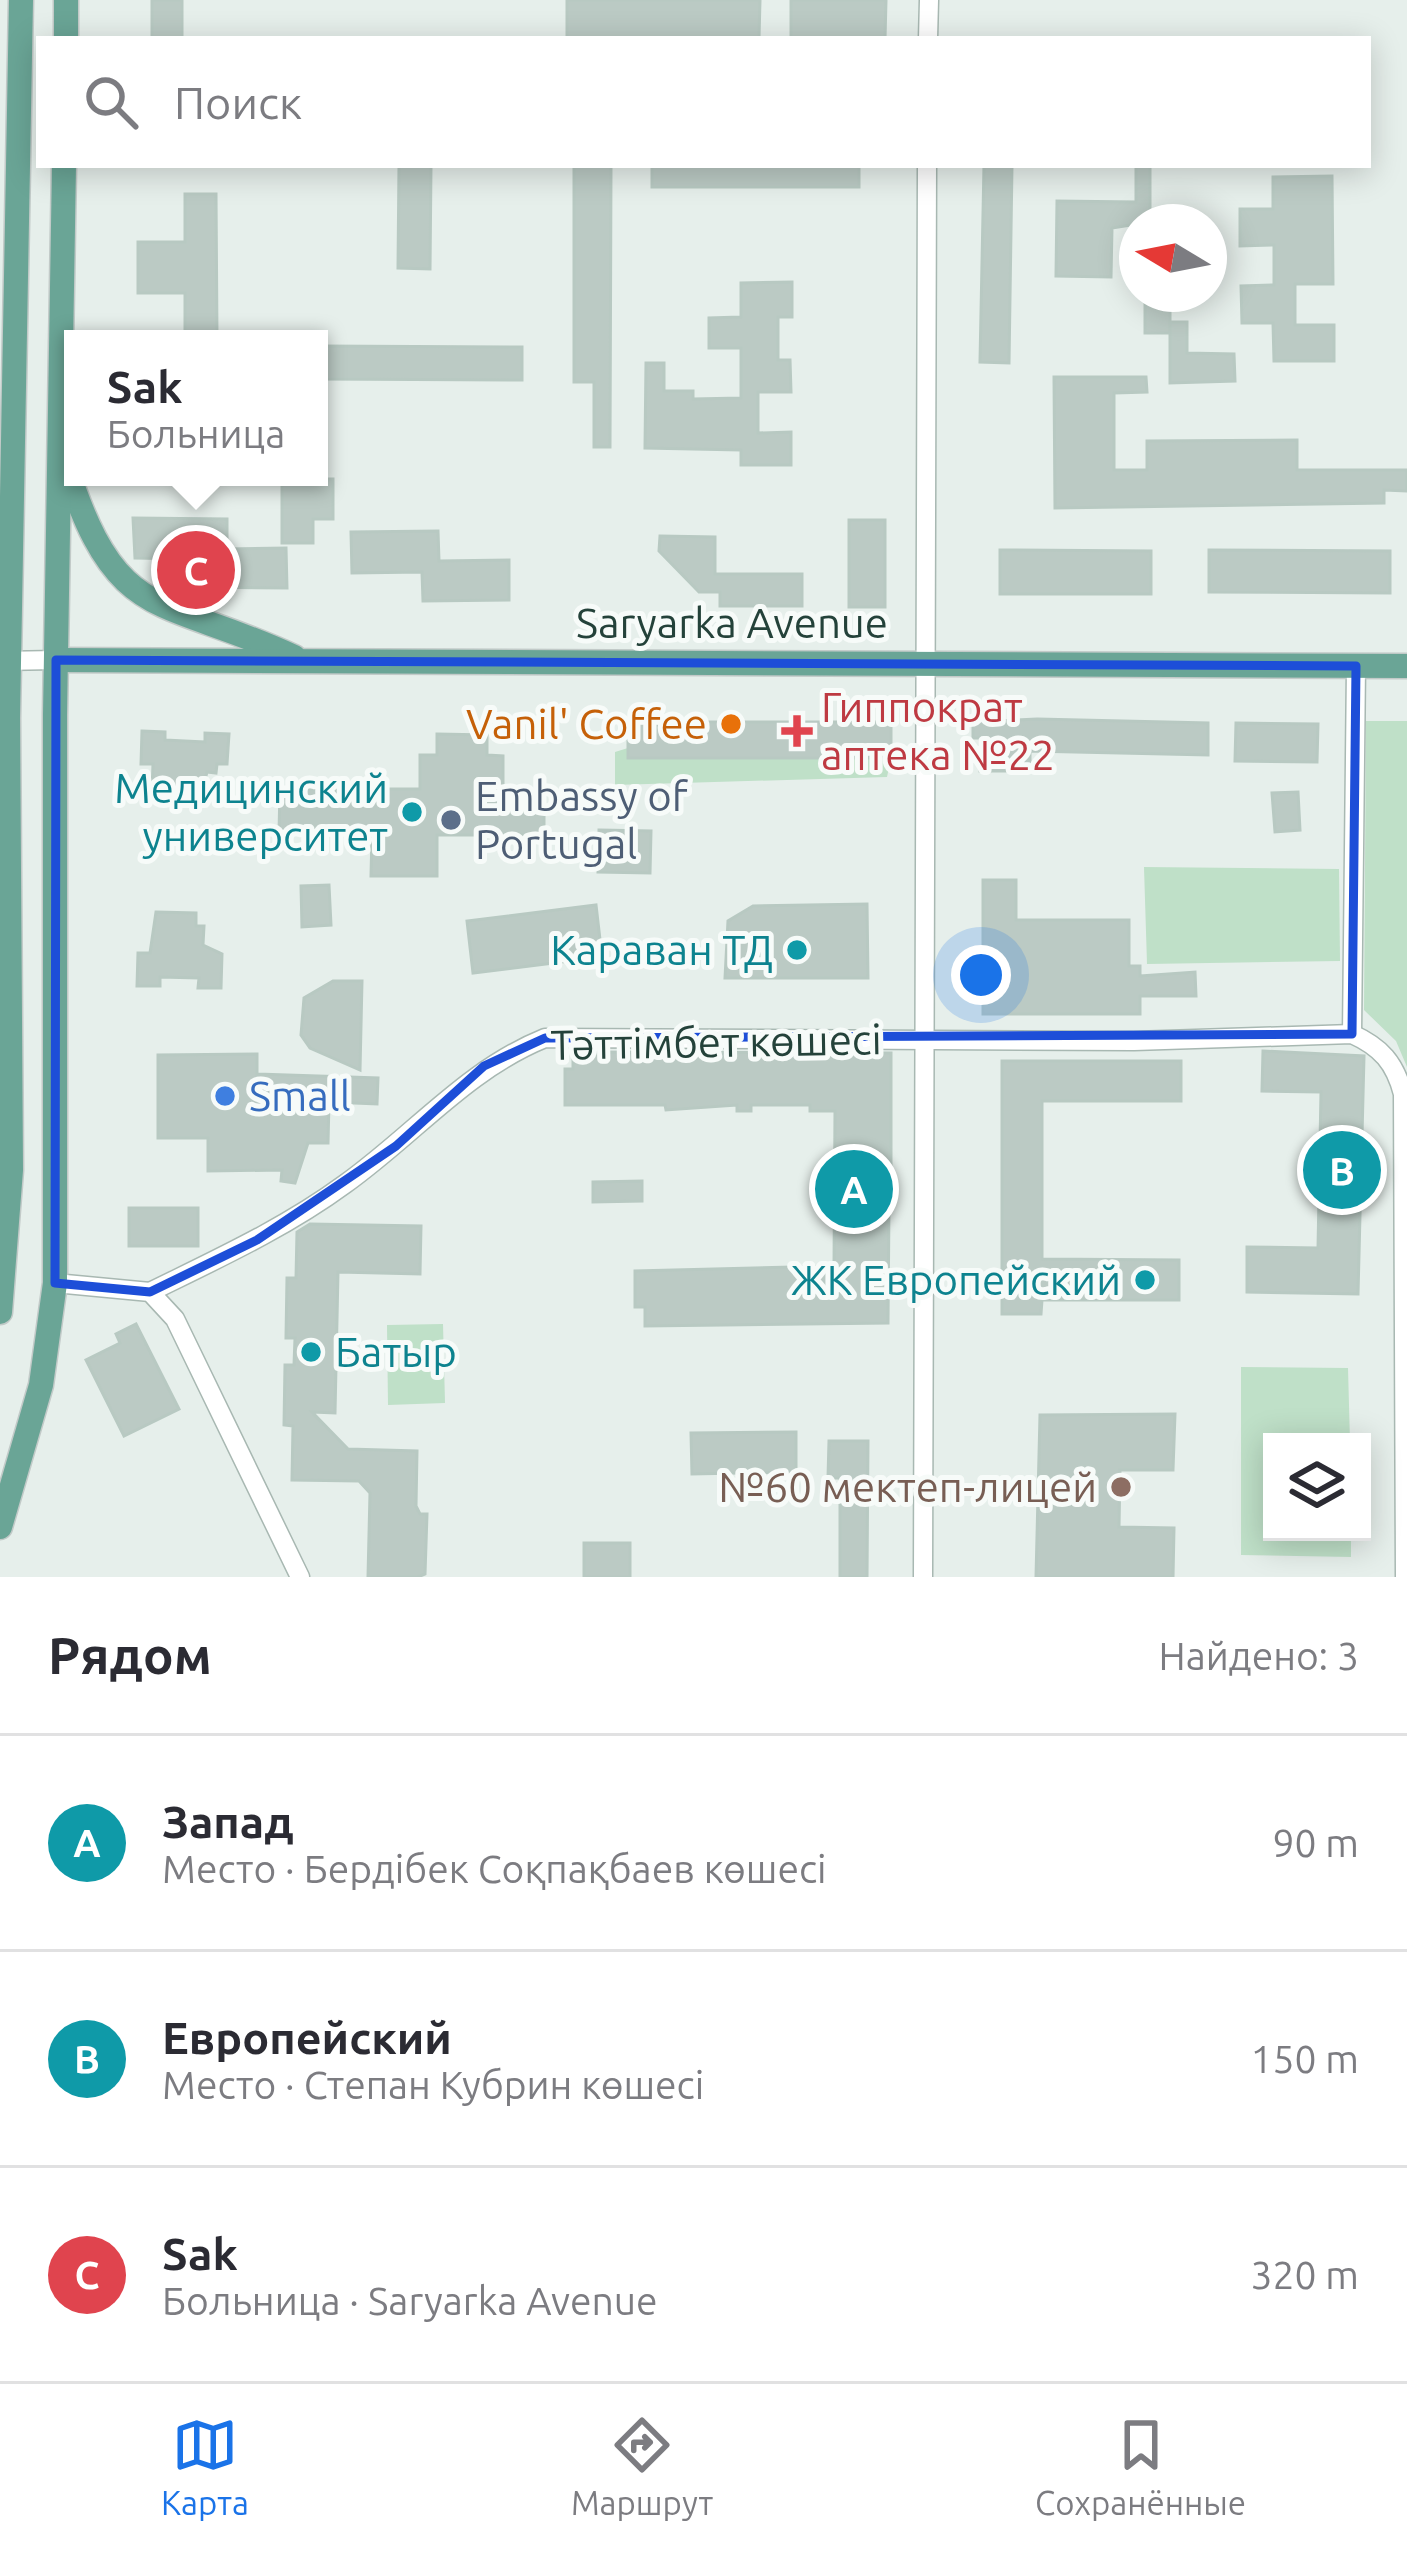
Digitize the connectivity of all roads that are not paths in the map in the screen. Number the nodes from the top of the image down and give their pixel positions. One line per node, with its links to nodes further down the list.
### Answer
1 (21, 0): 12 (main road)
2 (66, 0): 4 (main road)
3 (929, 0): 5 (street)
4 (66, 36)
5 (928, 36)
6 (64, 168): 8 (main road)
7 (927, 168): 14 (street)
8 (59, 444): 9 (main road); 11 (main road)
9 (64, 460)
10 (72, 486): 13 (main road)
11 (56, 660): 12 (street); 13 (main road, Saryarka Avenue); 19 (main road)
12 (4, 661): 21 (main road)
13 (301, 661): 14 (main road, Saryarka Avenue)
14 (928, 663): 16 (main road, Saryarka Avenue); 18 (street)
15 (1407, 665): 16 (main road, Saryarka Avenue)
16 (1356, 666): 17 (street)
17 (1352, 1034): 18 (street, Тәттімбет көшесі); 25 (street)
18 (927, 1040): 20 (street, Тәттімбет көшесі); 24 (street)
19 (55, 1283): 20 (street); 22 (main road)
20 (150, 1292): 23 (street)
21 (0, 1312)
22 (0, 1527)
23 (300, 1577)
24 (923, 1577)
25 (1405, 1577)

